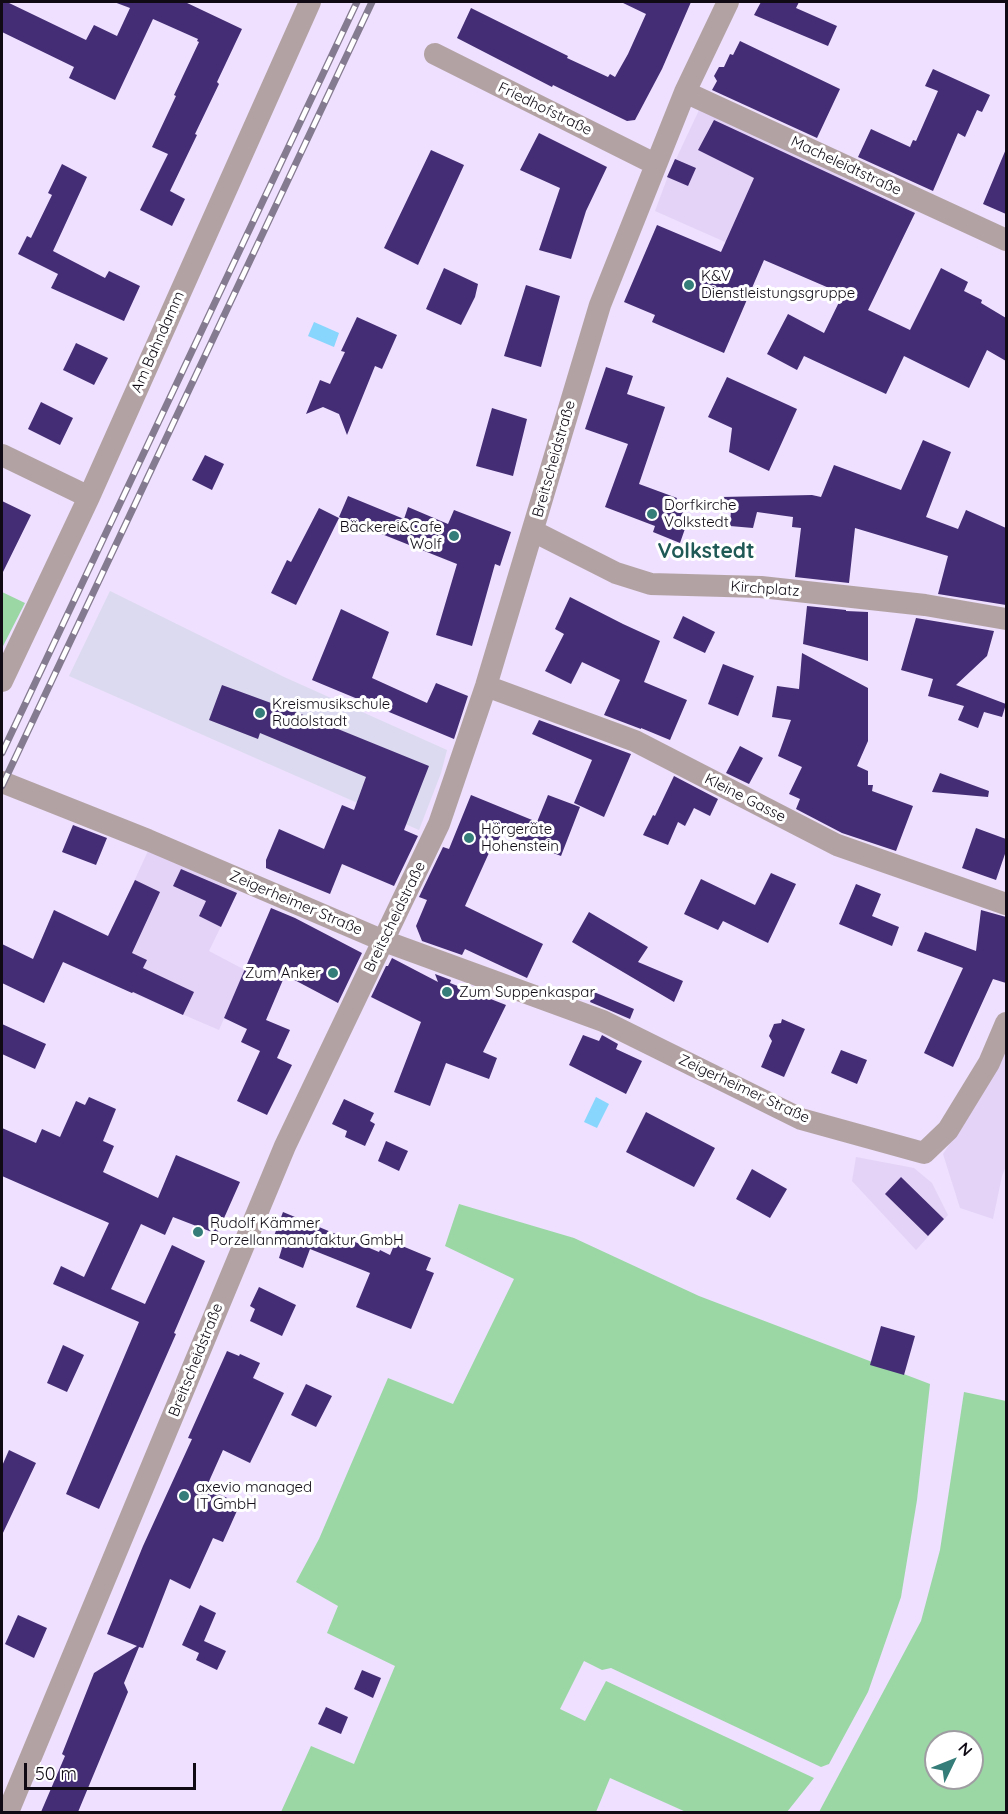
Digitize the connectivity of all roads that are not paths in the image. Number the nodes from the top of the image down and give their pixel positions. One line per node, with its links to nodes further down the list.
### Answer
1 (728, 2): 4 (street, Breitscheidstraße)
2 (301, 5): 8 (street, Am Bahndamm)
3 (435, 54): 5 (street, Friedhofstraße)
4 (685, 92): 5 (street, Breitscheidstraße); 6 (street, Macheleidtstraße)
5 (655, 164): 9 (street, Breitscheidstraße)
6 (1006, 240)
7 (2, 455): 8 (street)
8 (89, 497): 11 (street, Am Bahndamm)
9 (533, 531): 10 (street, Kirchplatz); 12 (street, Breitscheidstraße)
10 (1006, 619)
11 (2, 681)
12 (486, 686): 14 (street, Kleine Gasse); 15 (street, Breitscheidstraße)
13 (2, 782): 15 (street, Zeigerheimer Straße)
14 (1006, 904)
15 (384, 941): 16 (street, Zeigerheimer Straße); 17 (street, Breitscheidstraße)
16 (1006, 1023)
17 (9, 1812)

